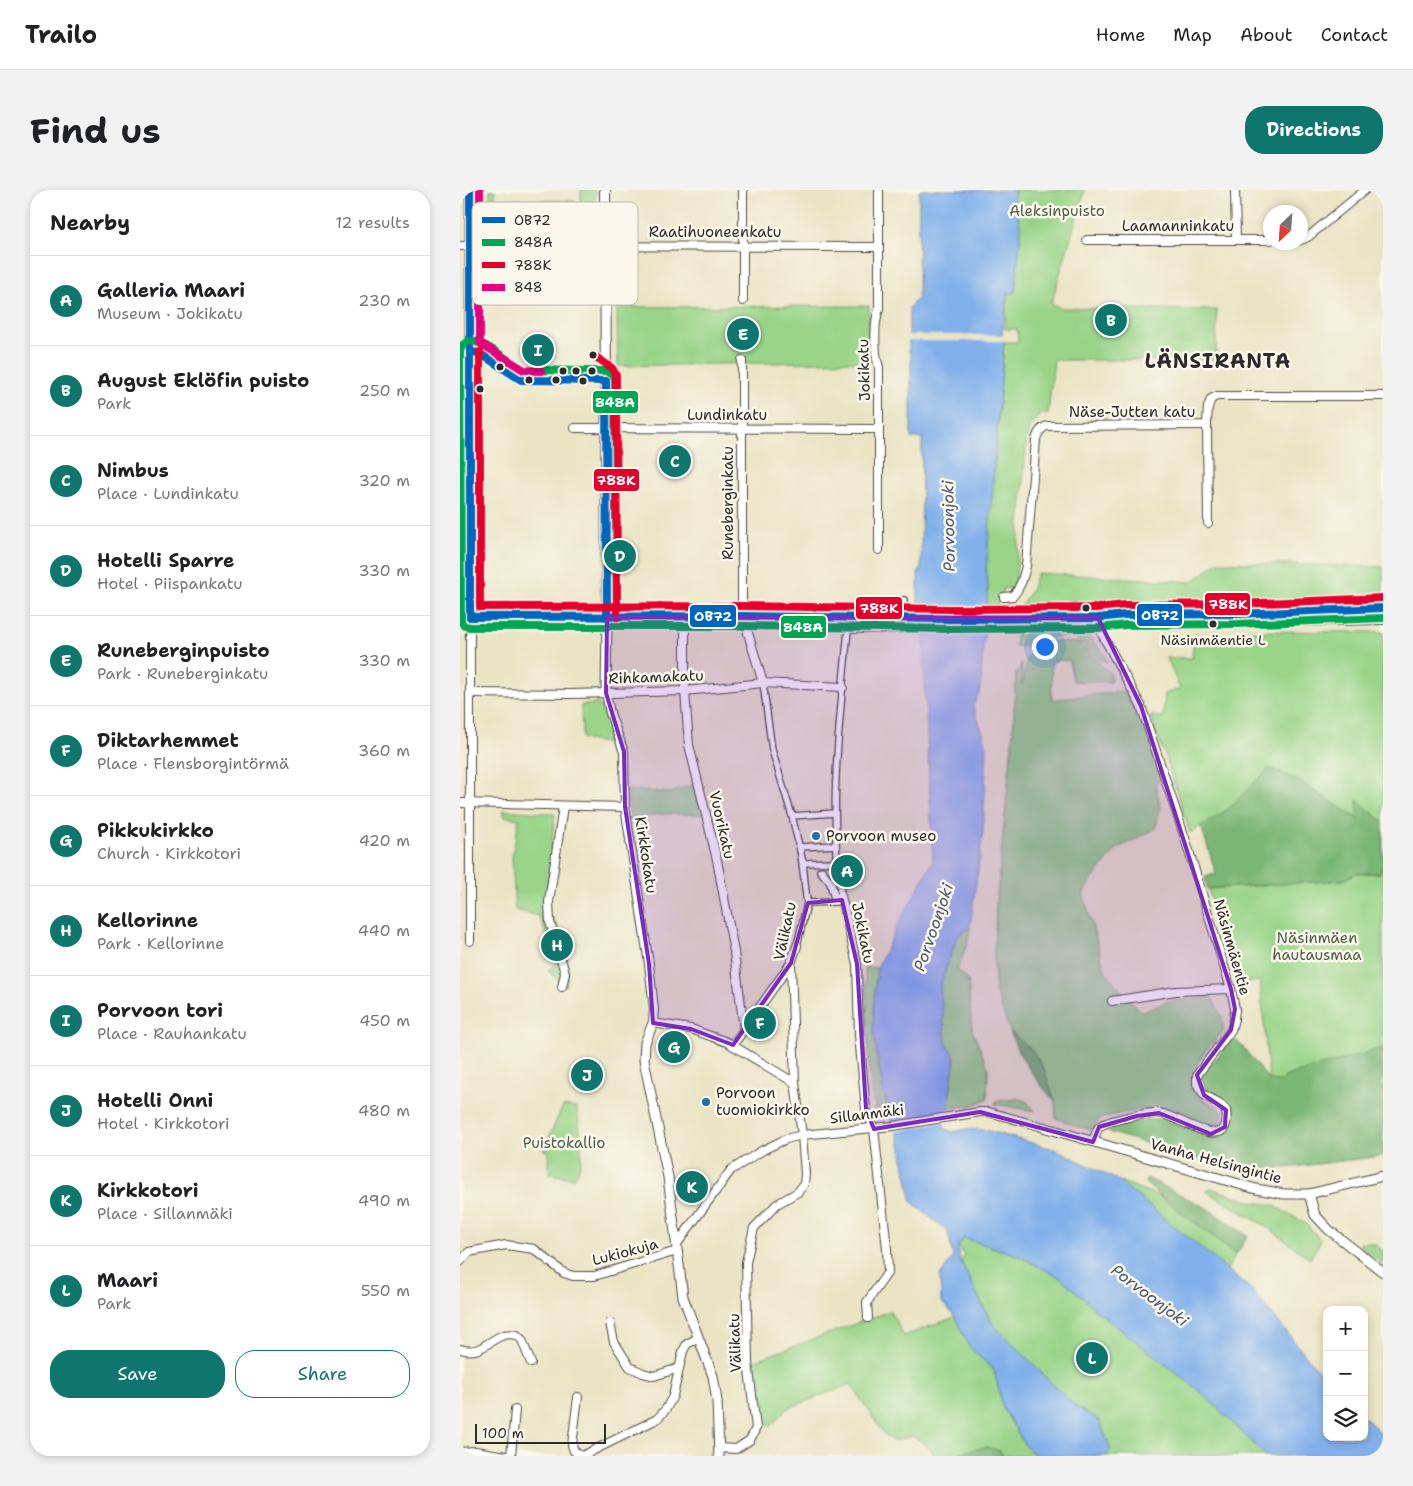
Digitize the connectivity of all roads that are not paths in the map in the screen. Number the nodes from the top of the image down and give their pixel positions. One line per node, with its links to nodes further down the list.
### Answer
1 (470, 190): 11 (main road)
2 (743, 190): 12 (street)
3 (879, 190): 13 (street, Jokikatu)
4 (1235, 190): 8 (street)
5 (1365, 190): 6 (street)
6 (1308, 237)
7 (1086, 240): 8 (street, Laamanninkatu)
8 (1236, 240): 9 (street, Laamanninkatu)
9 (1263, 240)
10 (638, 245): 12 (street, Raatihuoneenkatu)
11 (465, 246): 23 (main road)
12 (743, 246): 13 (street, Raatihuoneenkatu); 14 (street)
13 (879, 247): 22 (street, Jokikatu)
14 (743, 301)
15 (605, 305): 20 (main road)
16 (742, 360): 21 (street, Runeberginkatu)
17 (1383, 396): 18 (street, Näse-Jutten katu)
18 (1207, 424): 24 (street); 26 (street, Näse-Jutten katu)
19 (576, 428): 20 (street, Lundinkatu)
20 (605, 428): 21 (street, Lundinkatu); 31 (main road)
21 (741, 428): 22 (street, Lundinkatu); 29 (street, Runeberginkatu)
22 (879, 429): 25 (street, Jokikatu)
23 (465, 430): 30 (main road)
24 (1208, 523)
25 (879, 550)
26 (1004, 597)
27 (904, 600): 36 (street)
28 (1383, 608): 32 (main road)
29 (744, 616): 31 (main road); 32 (main road, bridge); 35 (street)
30 (465, 617): 31 (main road); 38 (street)
31 (607, 617): 39 (street)
32 (1098, 618): 33 (main road); 56 (street, Näsinmäentie)
33 (1383, 619)
34 (685, 626): 37 (street, Vuorikatu)
35 (763, 683): 36 (street, Rihkamakatu); 37 (street, Rihkamakatu); 45 (street)
36 (843, 687): 44 (street)
37 (685, 692): 39 (street, Rihkamakatu); 59 (street, Vuorikatu)
38 (470, 693): 39 (street, Rihkamakatu); 41 (street)
39 (606, 693): 43 (street, Kirkkokatu)
40 (460, 803): 41 (street)
41 (470, 803): 42 (street); 52 (street)
42 (563, 806): 43 (street); 55 (street)
43 (625, 807): 58 (street, Kirkkokatu)
44 (836, 813): 45 (street); 46 (street)
45 (792, 816): 47 (street)
46 (836, 845): 47 (street); 48 (street)
47 (800, 847): 49 (street, Välikatu)
48 (836, 862): 49 (street); 50 (street)
49 (803, 863): 51 (street, Välikatu)
50 (842, 900): 51 (street); 63 (street, Jokikatu)
51 (807, 903): 53 (street, Välikatu)
52 (470, 941)
53 (798, 946): 54 (street, Välikatu)
54 (791, 963): 59 (street); 61 (street, Välikatu)
55 (562, 987)
56 (1231, 989): 57 (street); 65 (street, Näsinmäentie)
57 (1112, 1001)
58 (652, 1023): 60 (street); 68 (street)
59 (744, 1029): 60 (street)
60 (733, 1045): 61 (street)
61 (795, 1083): 64 (street, Välikatu)
62 (1043, 1127): 63 (street, Sillanmäki); 65 (street, Vanha Helsingintie)
63 (874, 1129): 64 (street, Sillanmäki); 71 (street, Jokikatu)
64 (802, 1135): 68 (street, Sillanmäki); 80 (street, Välikatu)
65 (1093, 1142): 67 (street, Vanha Helsingintie)
66 (1383, 1176): 67 (street, Vanha Helsingintie)
67 (1309, 1194): 70 (street)
68 (677, 1248): 69 (street, Lukiokuja); 73 (street)
69 (460, 1262)
70 (1383, 1272)
71 (868, 1318)
72 (610, 1323): 76 (street)
73 (698, 1338): 76 (street); 80 (street)
74 (460, 1349): 75 (street)
75 (531, 1363)
76 (679, 1368): 83 (street)
77 (578, 1397): 83 (street)
78 (515, 1410): 82 (street)
79 (460, 1452): 81 (street)
80 (719, 1452)
81 (506, 1456)
82 (511, 1456)
83 (581, 1456)

